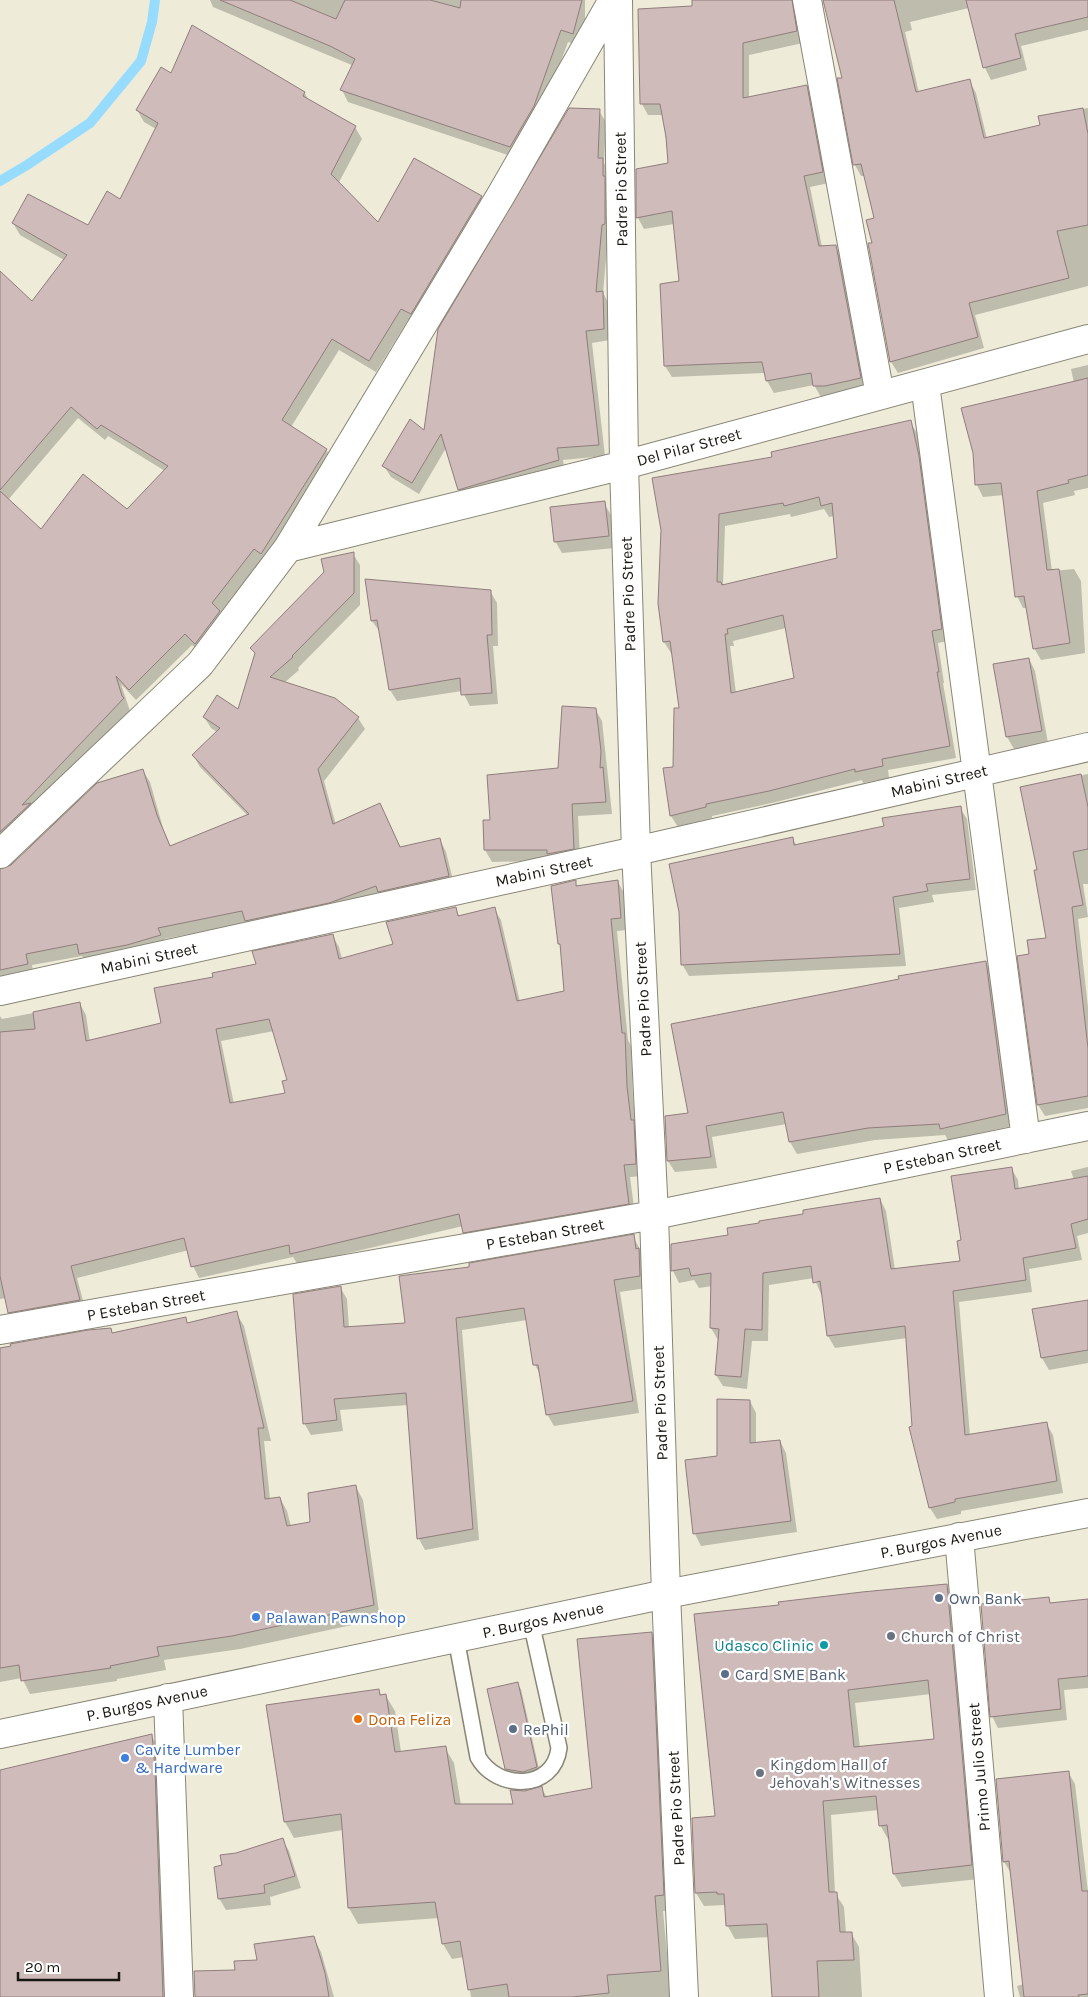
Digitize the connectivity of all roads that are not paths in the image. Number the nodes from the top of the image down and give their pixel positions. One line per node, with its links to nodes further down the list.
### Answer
1 (613, 0): 8 (street)
2 (618, 0): 7 (street, Padre Pio Street)
3 (807, 0): 6 (street)
4 (1088, 340): 5 (street, Del Pilar Street)
5 (925, 384): 6 (street, Del Pilar Street); 10 (street)
6 (880, 395): 7 (street, Del Pilar Street)
7 (624, 465): 8 (street, Del Pilar Street); 11 (street, Padre Pio Street)
8 (288, 548): 12 (street)
9 (1088, 747): 10 (street, Mabini Street)
10 (977, 772): 11 (street, Mabini Street); 15 (street)
11 (636, 851): 13 (street, Mabini Street); 16 (street, Padre Pio Street)
12 (0, 854)
13 (0, 991)
14 (1088, 1126): 15 (street, P Esteban Street)
15 (1026, 1139): 16 (street, P Esteban Street)
16 (654, 1215): 17 (street, P Esteban Street); 20 (street, Padre Pio Street)
17 (0, 1330)
18 (1088, 1513): 19 (street, P. Burgos Avenue)
19 (959, 1537): 20 (street, P. Burgos Avenue); 27 (street, Primo Julio Street)
20 (666, 1594): 21 (street, P. Burgos Avenue); 26 (street, Padre Pio Street)
21 (532, 1622): 22 (street, P. Burgos Avenue); 22 (lane)
22 (456, 1638): 23 (street, P. Burgos Avenue)
23 (168, 1698): 24 (street, P. Burgos Avenue); 25 (street)
24 (0, 1734)
25 (179, 1997)
26 (684, 1997)
27 (998, 1997)

